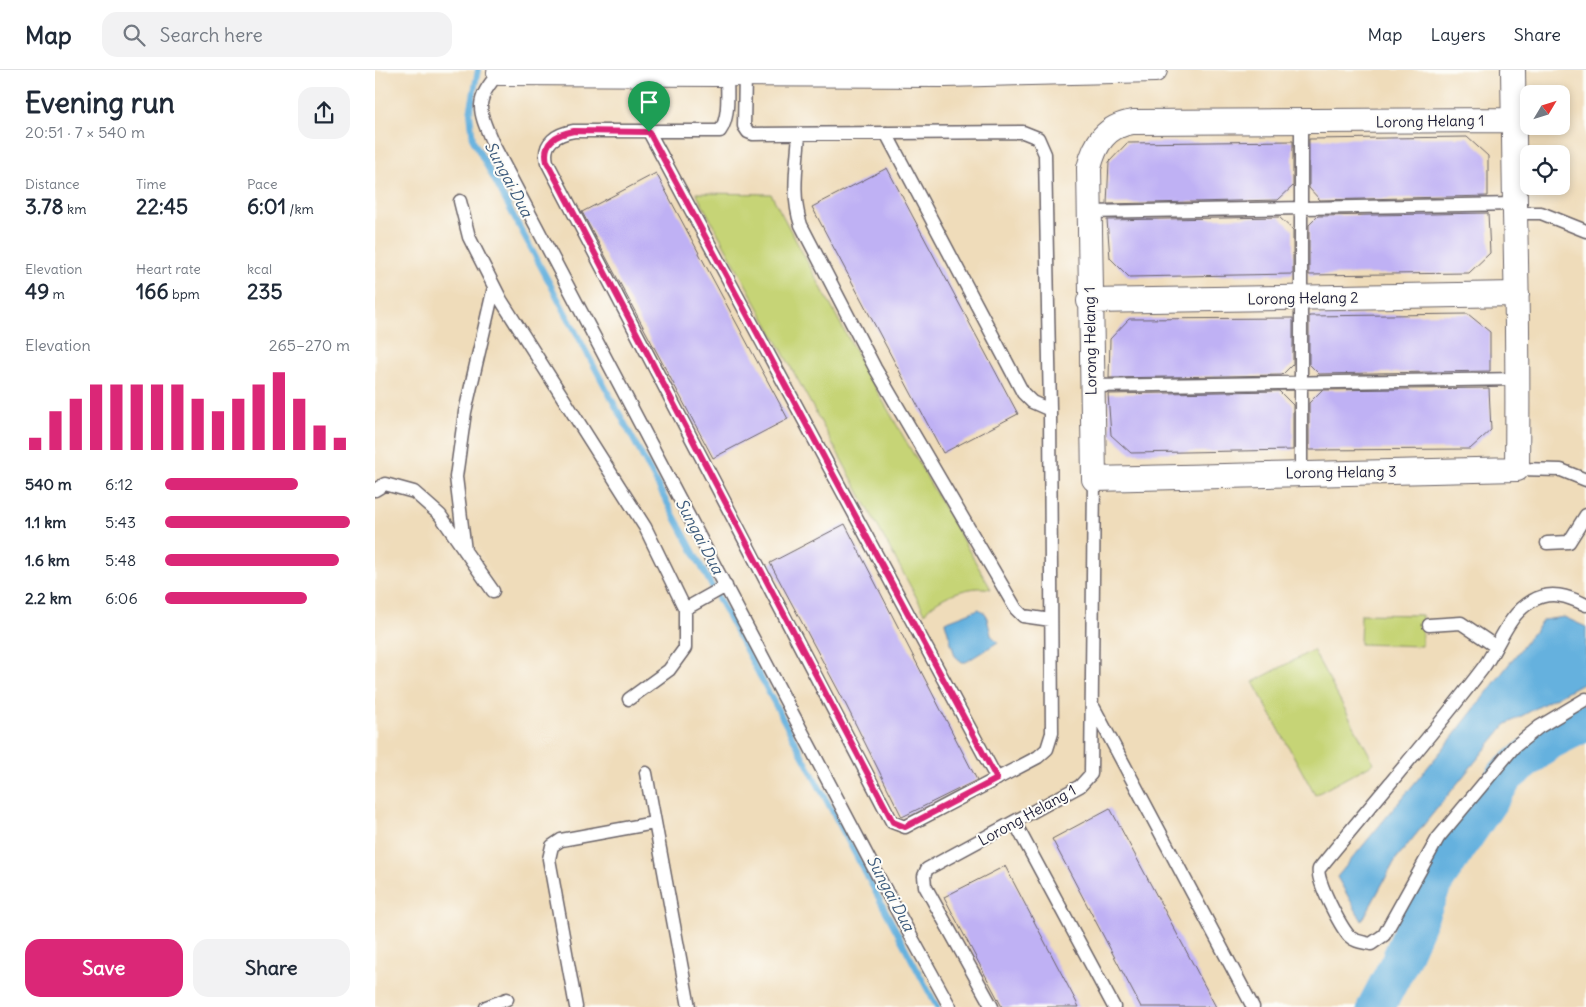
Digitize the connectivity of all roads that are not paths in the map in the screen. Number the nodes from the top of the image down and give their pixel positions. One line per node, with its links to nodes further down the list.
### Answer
1 (1155, 70): 4 (street)
2 (1513, 70): 5 (street)
3 (499, 73): 4 (street); 31 (lane)
4 (736, 75): 7 (lane); 9 (lane)
5 (1514, 120): 6 (street, Lorong Helang 1); 12 (street)
6 (1301, 123): 11 (lane); 13 (street, Lorong Helang 1)
7 (649, 132): 42 (lane); 42 (lane)
8 (885, 132): 9 (lane); 22 (lane); 22 (lane)
9 (799, 134): 35 (lane)
10 (460, 201): 15 (lane)
11 (1301, 208): 12 (lane); 13 (lane); 17 (lane)
12 (1515, 209): 14 (lane); 16 (street)
13 (1089, 212): 18 (street, Lorong Helang 1)
14 (1586, 231)
15 (494, 287): 30 (lane); 34 (lane)
16 (1517, 294): 17 (street, Lorong Helang 2); 19 (street)
17 (1301, 298): 18 (street, Lorong Helang 2); 20 (lane)
18 (1089, 301): 21 (street, Lorong Helang 1)
19 (1518, 379): 20 (lane); 23 (street)
20 (1301, 382): 21 (lane); 24 (lane)
21 (1091, 386): 25 (street, Lorong Helang 1)
22 (1050, 410): 35 (lane)
23 (1517, 469): 24 (street, Lorong Helang 3); 26 (lane, Lorong Helang 3)
24 (1301, 473): 25 (street, Lorong Helang 3)
25 (1094, 479): 40 (lane, Lorong Helang 1)
26 (1586, 480)
27 (375, 490): 30 (lane)
28 (1586, 515): 29 (lane)
29 (1547, 543)
30 (465, 551): 32 (lane)
31 (725, 587): 34 (lane); 49 (lane)
32 (493, 591)
33 (1586, 605): 37 (lane)
34 (685, 609): 38 (lane)
35 (1051, 620): 42 (lane)
36 (1429, 625): 37 (lane)
37 (1495, 646): 39 (lane)
38 (629, 699)
39 (1586, 699)
40 (1092, 706): 44 (lane, Lorong Helang 1); 52 (lane)
41 (646, 773): 43 (lane)
42 (997, 779)
43 (654, 822): 47 (lane); 48 (lane)
44 (1015, 823): 50 (lane, Lorong Helang 1); 51 (lane)
45 (507, 999): 46 (lane)
46 (486, 1007)
47 (576, 1007)
48 (689, 1007)
49 (950, 1007)
50 (991, 1007)
51 (1114, 1007)
52 (1253, 1007)

